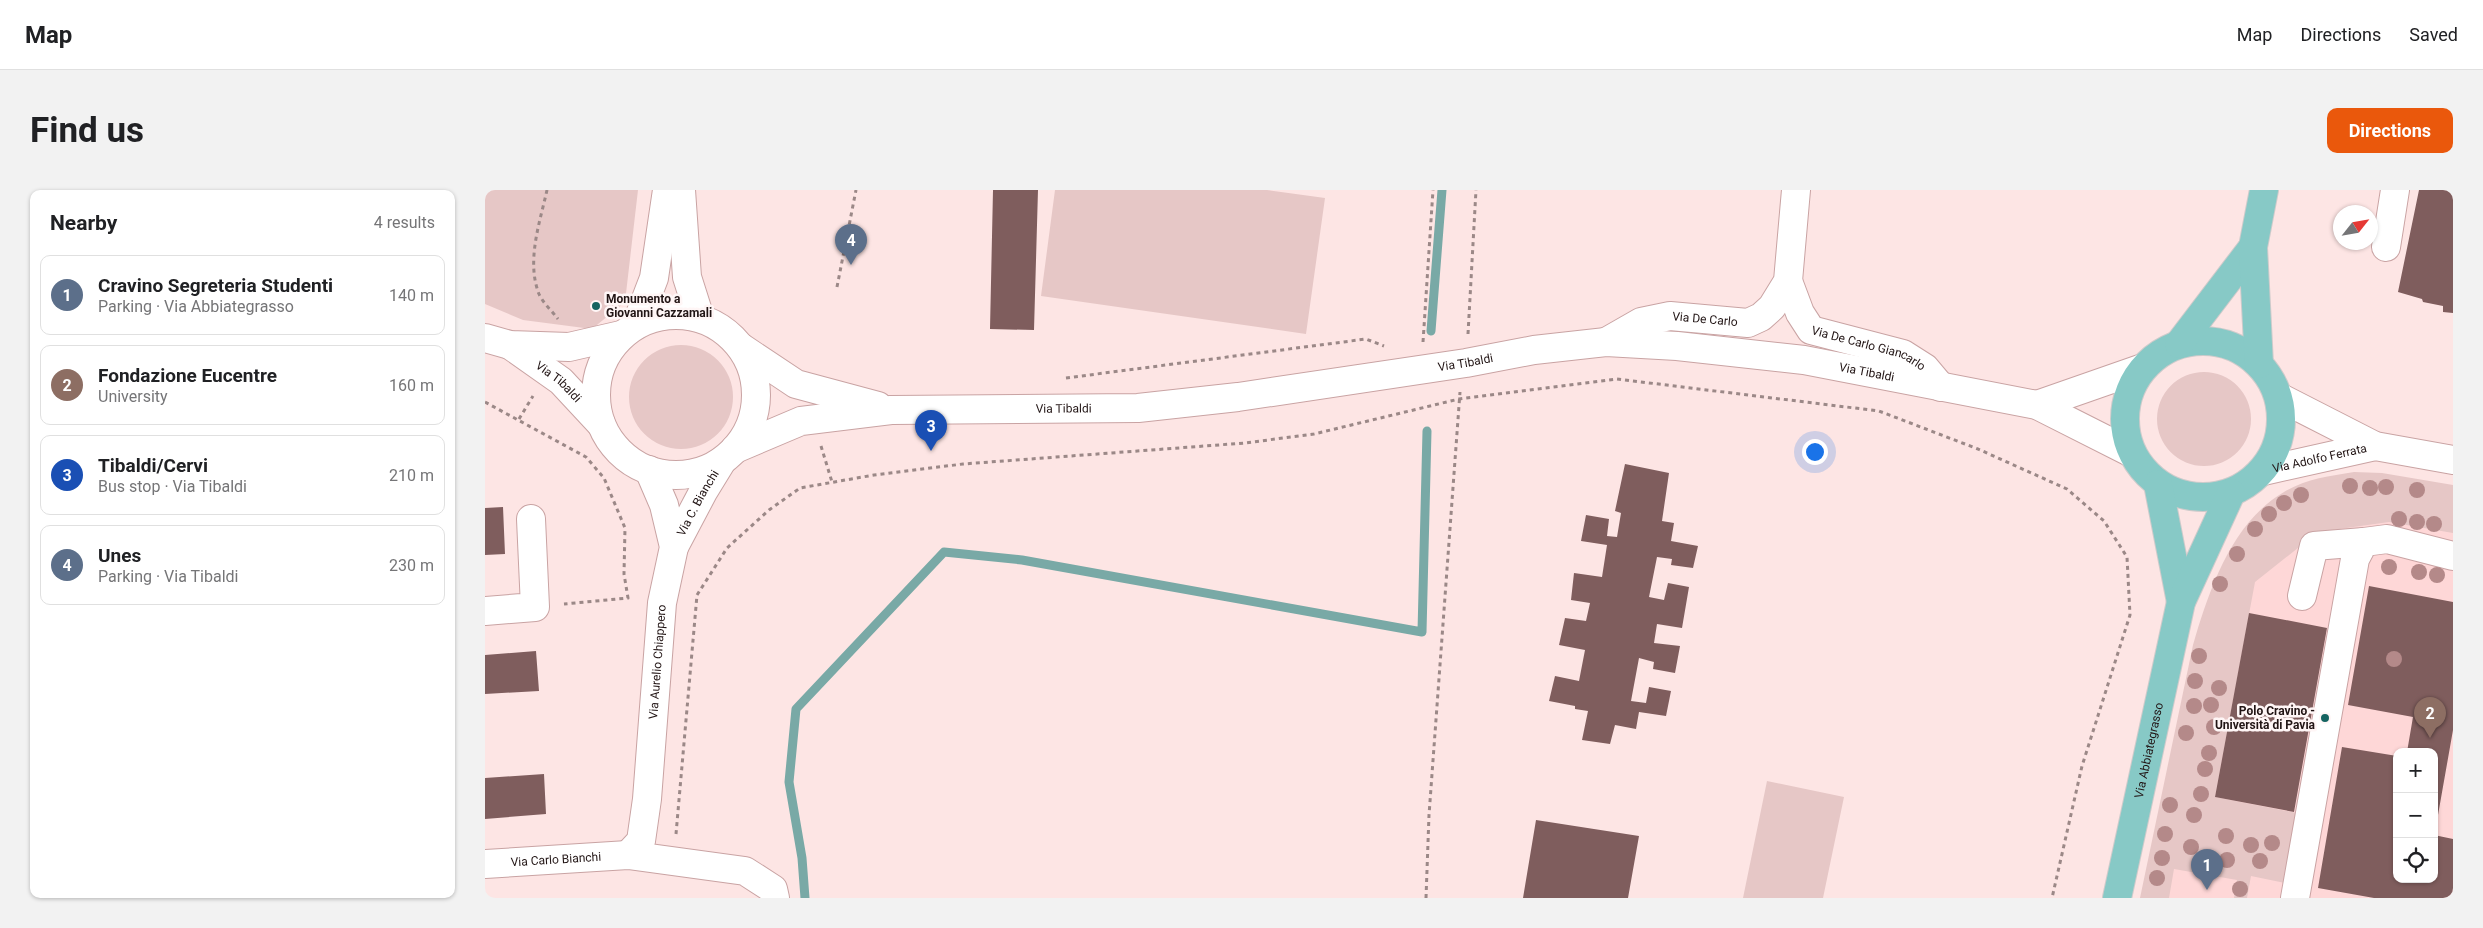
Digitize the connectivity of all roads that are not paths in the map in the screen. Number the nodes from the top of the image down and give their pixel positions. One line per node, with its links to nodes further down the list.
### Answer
1 (667, 190): 10 (street)
2 (681, 190): 9 (street)
3 (1795, 190): 8 (street, Via De Carlo)
4 (2264, 190): 6 (main road)
5 (2395, 190): 7 (street)
6 (2253, 247): 13 (main road); 15 (main road)
7 (2386, 247)
8 (1788, 281): 12 (street, Via De Carlo); 17 (street, Via De Carlo Giancarlo)
9 (700, 318): 10 (street); 14 (street)
10 (629, 330): 11 (street, Via Tibaldi); 21 (street)
11 (498, 342): 21 (street, Via Tibaldi)
12 (1606, 342): 17 (street, Via Tibaldi); 20 (street, Via Tibaldi)
13 (2179, 344): 15 (main road); 16 (main road)
14 (741, 348): 20 (street, Via Tibaldi); 24 (street)
15 (2259, 364): 18 (main road)
16 (2143, 368): 19 (street, Via Tibaldi); 23 (main road)
17 (1941, 387): 19 (street, Via Tibaldi)
18 (2279, 397): 22 (street, Via Adolfo Ferrata); 27 (main road)
19 (2037, 405): 23 (street, Via Tibaldi)
20 (891, 410): 24 (street, Via Tibaldi)
21 (601, 424): 26 (street)
22 (2375, 446): 25 (street, Via Adolfo Ferrata); 27 (street, Via Adolfo Ferrata)
23 (2132, 453): 28 (main road)
24 (729, 455): 26 (street); 32 (street, Via C. Bianchi)
25 (2453, 460)
26 (649, 470): 32 (street, Via Aurelio Chiappero)
27 (2263, 471): 29 (main road)
28 (2158, 484): 29 (main road); 35 (main road, Via Abbiategrasso)
29 (2231, 493): 35 (main road, Via Abbiategrasso)
30 (531, 519): 36 (street)
31 (2364, 542): 33 (street); 34 (street); 41 (street)
32 (674, 547): 37 (street, Via Aurelio Chiappero)
33 (2453, 556)
34 (2302, 596)
35 (2181, 602): 40 (main road, Via Abbiategrasso)
36 (485, 611)
37 (629, 855): 38 (street, Via Carlo Bianchi); 39 (street, Via Carlo Bianchi)
38 (485, 864)
39 (775, 898)
40 (2117, 898)
41 (2295, 898)

